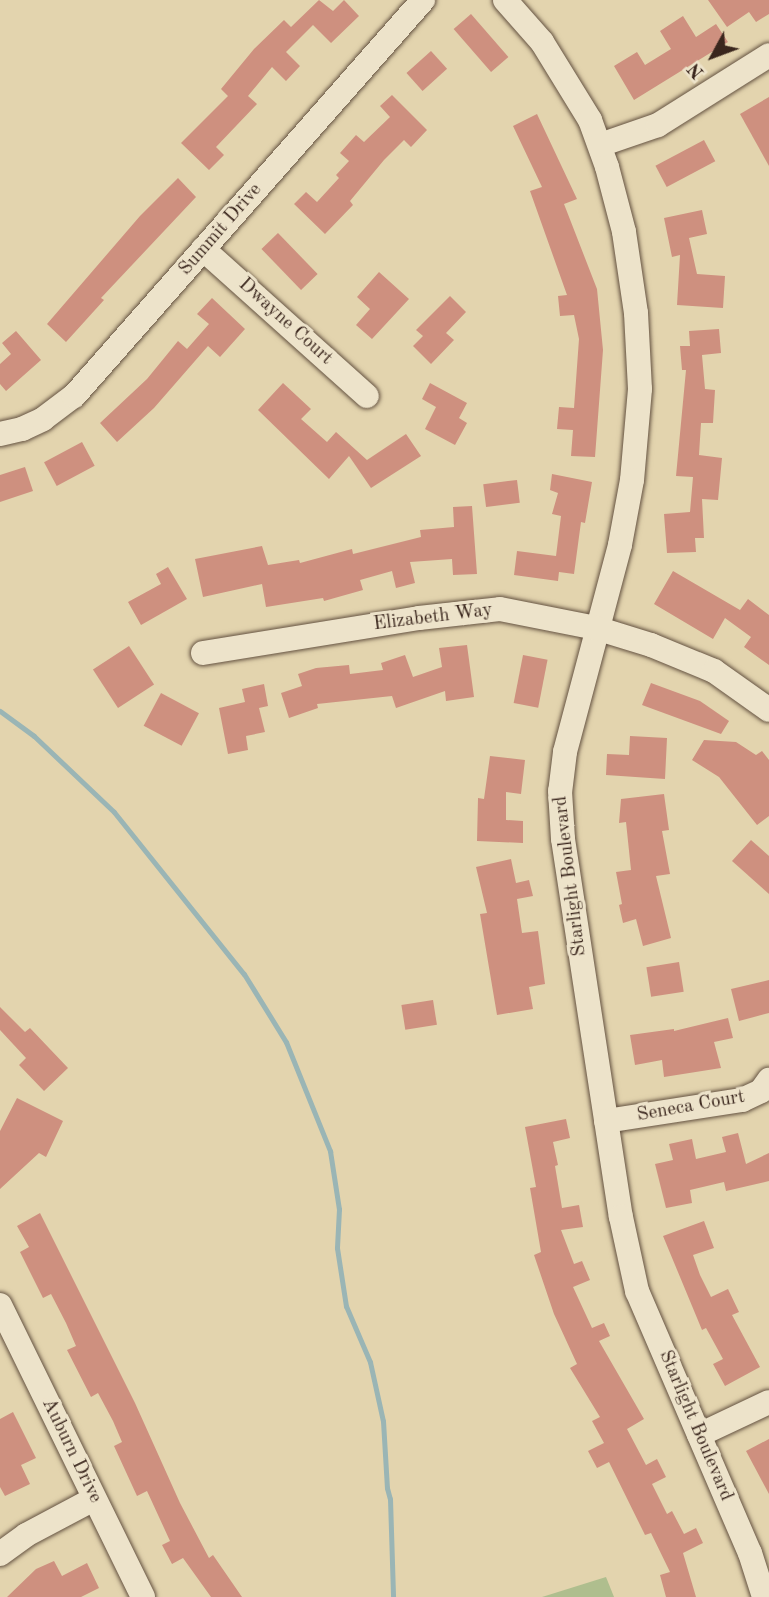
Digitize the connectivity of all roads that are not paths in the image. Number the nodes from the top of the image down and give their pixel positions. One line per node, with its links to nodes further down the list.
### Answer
1 (423, 0): 5 (street, Summit Drive)
2 (505, 0): 4 (street, Starlight Boulevard)
3 (769, 55): 4 (street)
4 (600, 145): 8 (street, Starlight Boulevard)
5 (203, 249): 6 (street, Dwayne Court); 7 (street, Summit Drive)
6 (367, 396)
7 (0, 434)
8 (596, 628): 9 (street, Elizabeth Way); 10 (street, Elizabeth Way); 12 (street, Starlight Boulevard)
9 (203, 653)
10 (769, 710)
11 (769, 1080): 12 (street, Seneca Court)
12 (606, 1121): 15 (street, Starlight Boulevard)
13 (0, 1305): 16 (street, Auburn Drive)
14 (769, 1402): 15 (street)
15 (699, 1435): 19 (street, Starlight Boulevard)
16 (94, 1499): 17 (street); 18 (street, Auburn Drive)
17 (0, 1554)
18 (143, 1597)
19 (765, 1597)

